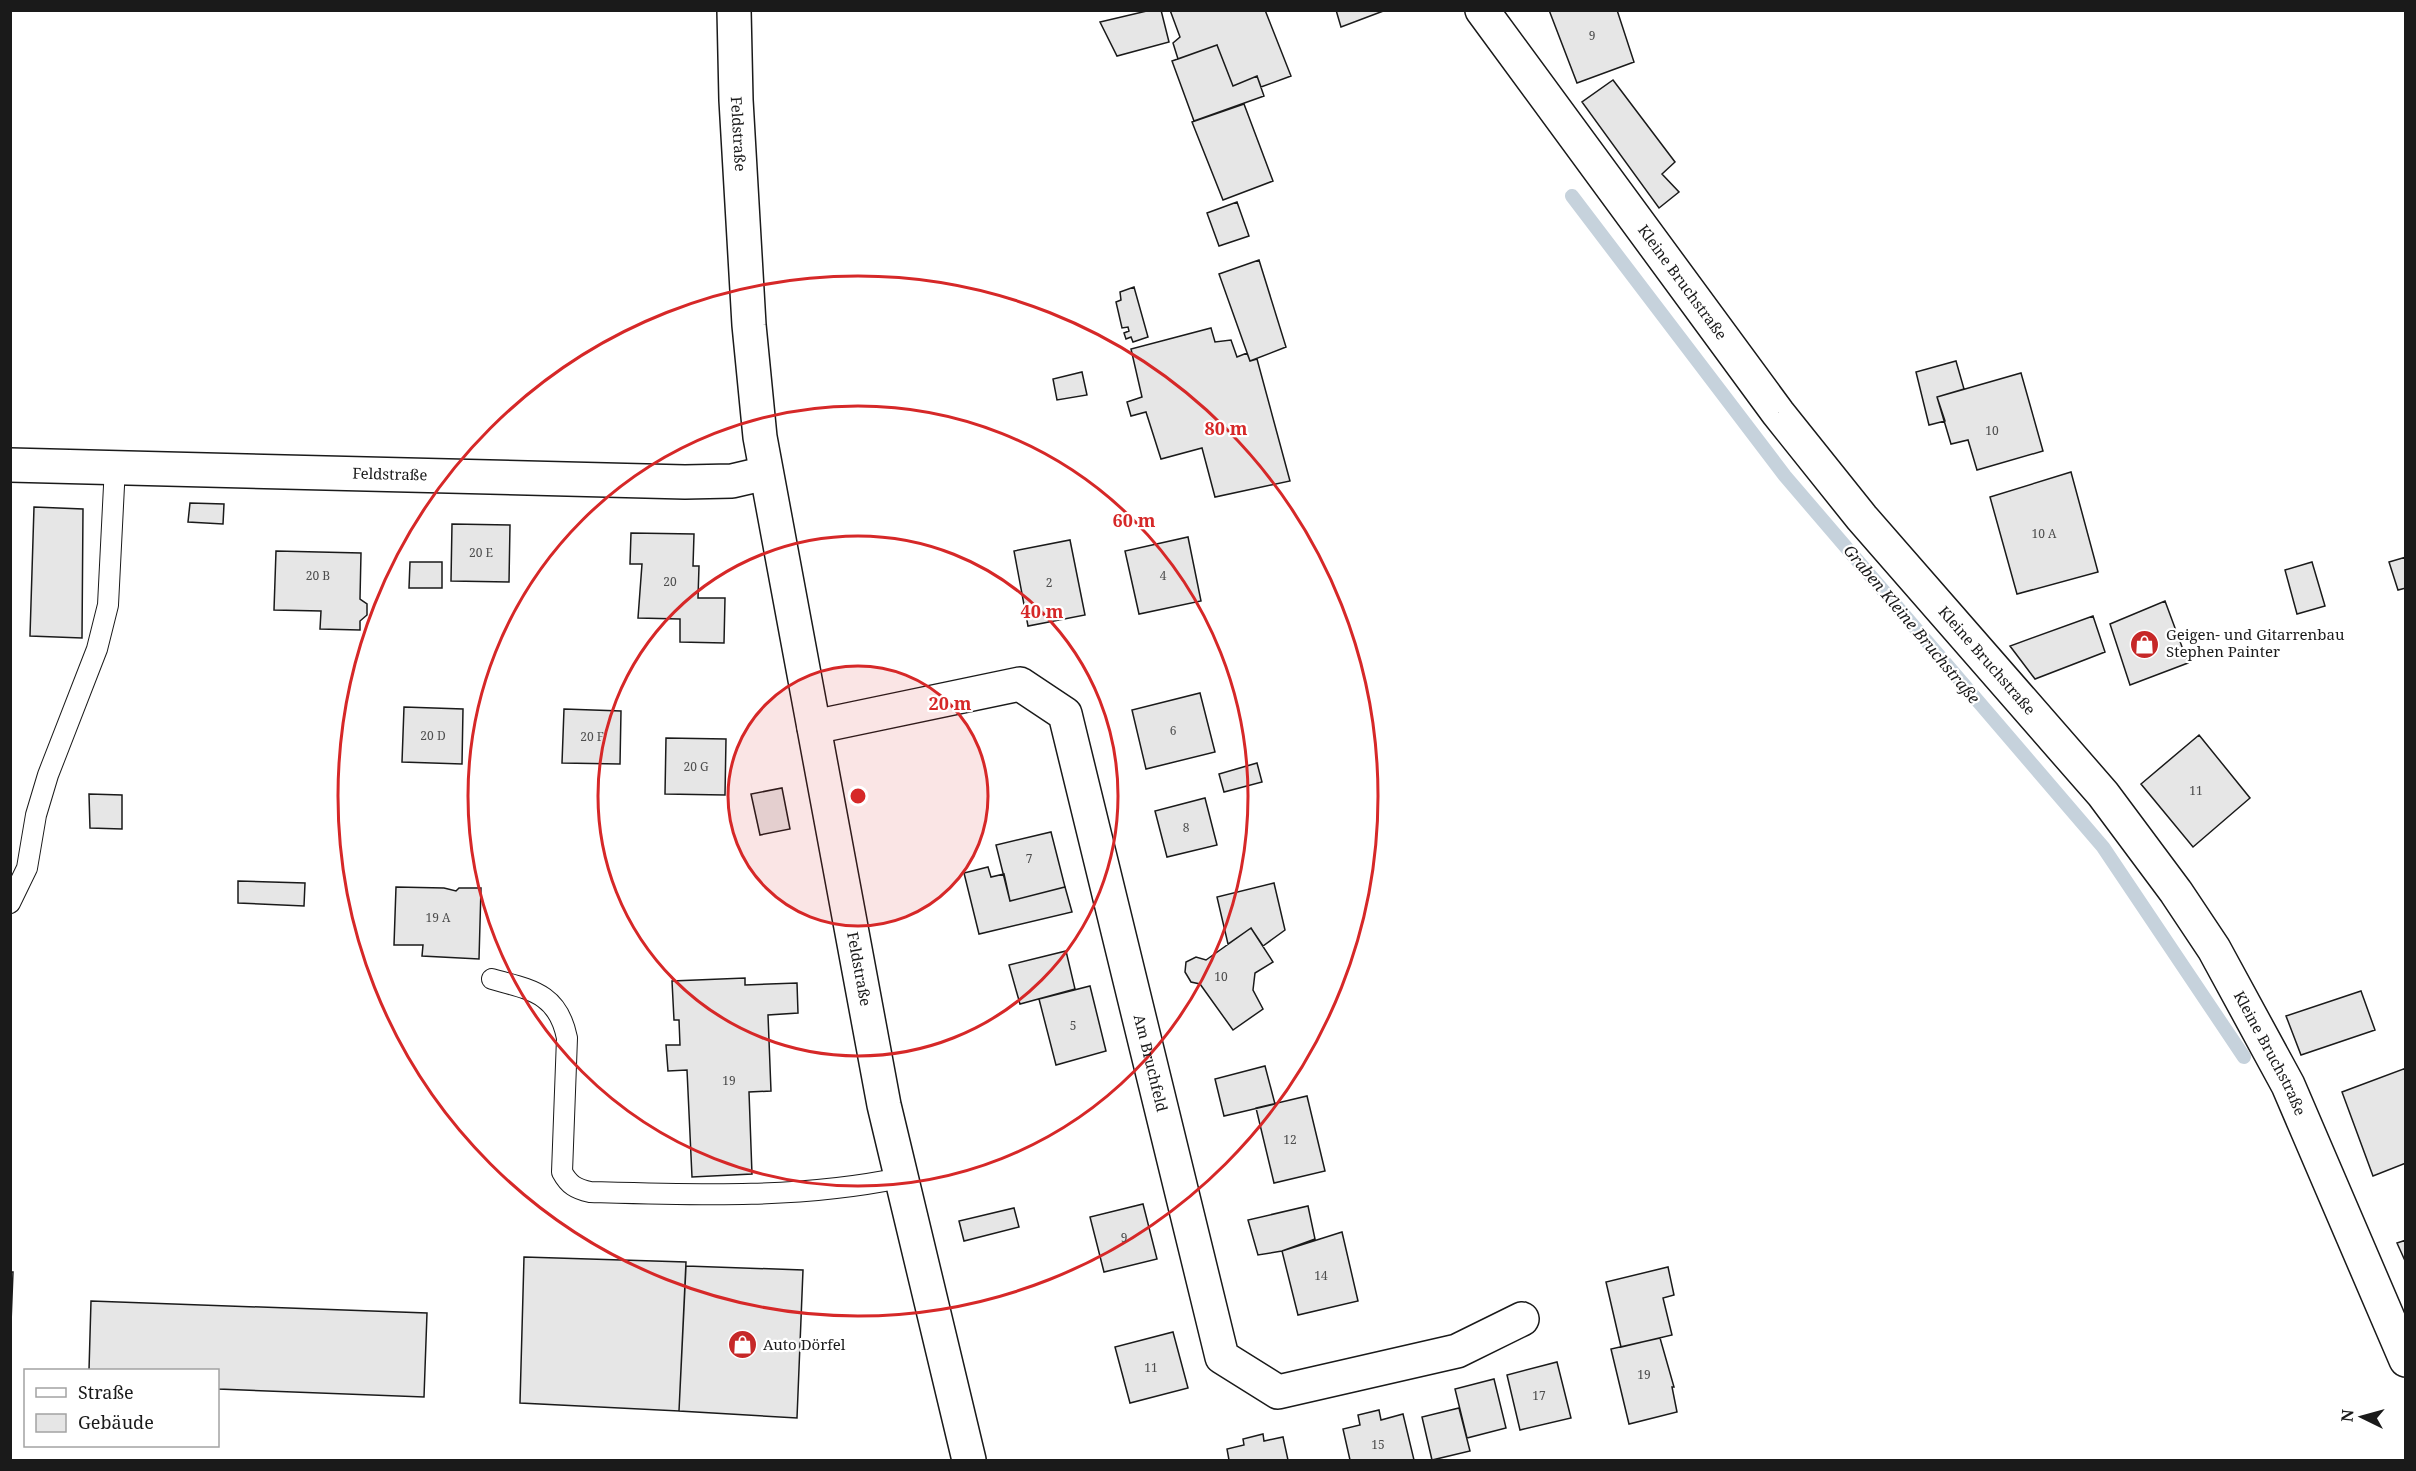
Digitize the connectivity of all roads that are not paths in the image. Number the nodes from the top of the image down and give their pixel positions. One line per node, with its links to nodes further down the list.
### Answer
1 (734, 10): 5 (street, Feldstraße)
2 (1482, 10): 11 (street, Kleine Bruchstraße)
3 (10, 465): 4 (street, Feldstraße)
4 (115, 466): 5 (street, Feldstraße); 7 (lane)
5 (766, 473): 6 (street, Feldstraße)
6 (814, 727): 9 (street, Feldstraße); 10 (street, Am Bruchfeld)
7 (10, 903)
8 (492, 979): 9 (lane)
9 (900, 1178): 12 (street, Feldstraße)
10 (1522, 1319)
11 (2406, 1360)
12 (969, 1461)

